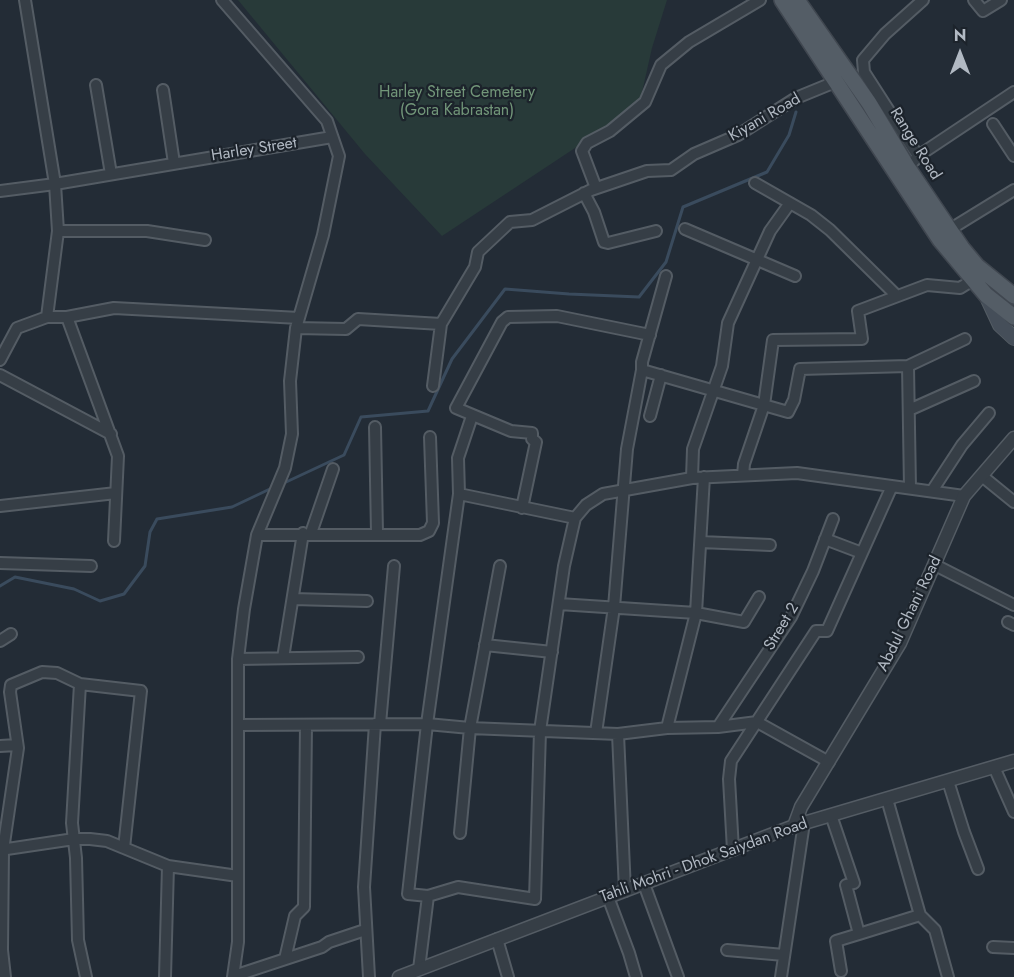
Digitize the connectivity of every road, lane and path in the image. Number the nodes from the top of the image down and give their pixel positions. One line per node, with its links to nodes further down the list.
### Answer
1 (25, 0): 20 (street)
2 (222, 0): 14 (street)
3 (760, 0): 21 (street)
4 (782, 0): 9 (main road)
5 (797, 0): 16 (main road, Range Road)
6 (923, 0): 16 (street)
7 (974, 0): 8 (street)
8 (1001, 0)
9 (835, 82): 21 (street, Kiyani Road); 34 (main road)
10 (96, 85): 18 (street)
11 (163, 90): 17 (street)
12 (1014, 92): 16 (street)
13 (993, 124): 15 (street)
14 (332, 137): 17 (street, Harley Street); 41 (street)
15 (1014, 156)
16 (913, 162): 27 (main road, Range Road)
17 (174, 163): 18 (street, Harley Street)
18 (111, 174): 20 (street, Harley Street)
19 (755, 183): 25 (street)
20 (55, 184): 22 (street, Harley Street); 28 (street)
21 (596, 188): 24 (street, Kiyani Road)
22 (0, 190)
23 (1014, 190): 27 (street)
24 (584, 193): 29 (street); 42 (street, Kiyani Road)
25 (790, 203): 31 (street); 36 (street)
26 (685, 229): 31 (street)
27 (949, 230): 37 (main road, Range Road)
28 (58, 231): 30 (street); 38 (street)
29 (656, 231)
30 (205, 240)
31 (757, 260): 33 (street); 53 (street)
32 (666, 276): 43 (street)
33 (795, 276)
34 (973, 280): 35 (main road); 36 (street)
35 (986, 295): 40 (main road); 44 (main road)
36 (897, 296): 54 (street)
37 (1014, 296)
38 (47, 317): 39 (street); 46 (street)
39 (67, 317): 41 (street); 60 (street)
40 (1014, 317)
41 (298, 323): 42 (street); 82 (street)
42 (441, 324): 52 (street)
43 (650, 335): 48 (street); 57 (street)
44 (1014, 338)
45 (964, 339): 47 (street)
46 (0, 360)
47 (908, 366): 54 (street); 55 (street)
48 (642, 370): 50 (street); 70 (street)
49 (0, 375): 60 (street)
50 (661, 375): 53 (street); 58 (street)
51 (974, 381): 55 (street)
52 (433, 386)
53 (714, 390): 54 (street); 67 (street)
54 (764, 405): 64 (street)
55 (909, 410): 69 (street)
56 (989, 413): 71 (street)
57 (472, 416): 73 (street); 77 (street)
58 (650, 416)
59 (375, 427): 81 (street)
60 (111, 434): 72 (street)
61 (430, 437): 81 (street)
62 (1014, 438): 65 (street, Abdul Ghani Road)
63 (333, 469): 80 (street)
64 (743, 475): 66 (street); 68 (street)
65 (982, 476): 74 (street, Abdul Ghani Road); 75 (street)
66 (704, 477): 67 (street); 85 (street)
67 (692, 478): 70 (street)
68 (892, 486): 69 (street); 87 (street)
69 (910, 488): 71 (street)
70 (623, 490): 78 (street); 98 (street)
71 (932, 491): 74 (street)
72 (116, 493): 76 (street); 84 (street)
73 (459, 494): 77 (street); 110 (street)
74 (964, 496): 89 (street, Abdul Ghani Road)
75 (1014, 502)
76 (0, 506)
77 (522, 508): 78 (street)
78 (575, 518): 96 (street)
79 (833, 519): 83 (street, Street 2)
80 (307, 533): 81 (street); 82 (street); 94 (street)
81 (377, 533)
82 (257, 535): 106 (street)
83 (825, 539): 87 (street); 113 (street, Street 2)
84 (114, 541)
85 (701, 542): 86 (street); 99 (street)
86 (770, 545)
87 (862, 553): 108 (street)
88 (0, 563): 90 (street)
89 (935, 565): 97 (street); 122 (street, Abdul Ghani Road)
90 (91, 566)
91 (394, 566): 109 (street)
92 (500, 566): 102 (street)
93 (759, 597): 99 (street)
94 (292, 599): 95 (street); 105 (street)
95 (367, 602)
96 (559, 604): 98 (street); 103 (street)
97 (1014, 605)
98 (614, 607): 99 (street); 117 (street)
99 (696, 613): 115 (street)
100 (11, 634): 101 (street)
101 (0, 641)
102 (485, 645): 103 (street); 114 (street)
103 (552, 652): 116 (street)
104 (358, 657): 105 (street)
105 (283, 658): 106 (street)
106 (238, 659): 111 (street)
107 (80, 684): 119 (street); 130 (street); 131 (street)
108 (757, 722): 113 (street); 122 (street); 133 (street)
109 (378, 724): 110 (street); 112 (street); 142 (street)
110 (427, 724): 114 (street); 139 (street)
111 (239, 725): 112 (street); 136 (street)
112 (306, 725): 149 (street)
113 (718, 727): 115 (street)
114 (470, 728): 116 (street); 129 (street)
115 (667, 728): 118 (street)
116 (540, 731): 117 (street); 139 (street)
117 (596, 733): 118 (street)
118 (618, 734): 138 (street)
119 (17, 745): 120 (street); 132 (street)
120 (0, 746)
121 (1014, 761): 123 (street, Tahli Mohri - Dhok Saiydan Road)
122 (829, 762): 128 (street, Abdul Ghani Road)
123 (994, 767): 124 (street, Tahli Mohri - Dhok Saiydan Road); 126 (street)
124 (948, 781): 125 (street, Tahli Mohri - Dhok Saiydan Road); 135 (street)
125 (887, 799): 127 (street, Tahli Mohri - Dhok Saiydan Road); 141 (street)
126 (1014, 812)
127 (831, 815): 128 (street, Tahli Mohri - Dhok Saiydan Road); 143 (street)
128 (799, 825): 133 (street, Tahli Mohri - Dhok Saiydan Road); 148 (street)
129 (460, 833)
130 (74, 839): 131 (street); 132 (street); 154 (street)
131 (124, 848): 134 (street)
132 (1, 850): 153 (street)
133 (733, 850): 137 (street, Tahli Mohri - Dhok Saiydan Road)
134 (168, 866): 136 (street); 155 (street)
135 (978, 869)
136 (238, 876): 156 (street)
137 (644, 884): 138 (street, Tahli Mohri - Dhok Saiydan Road); 160 (street)
138 (625, 891): 140 (street, Tahli Mohri - Dhok Saiydan Road)
139 (428, 896): 150 (street)
140 (608, 897): 144 (street, Tahli Mohri - Dhok Saiydan Road); 159 (street)
141 (920, 915): 143 (street); 162 (street)
142 (365, 930): 149 (street); 157 (street)
143 (859, 934): 151 (street)
144 (497, 939): 150 (street, Tahli Mohri - Dhok Saiydan Road); 158 (street)
145 (993, 947): 146 (street)
146 (1014, 948)
147 (727, 950): 148 (street)
148 (784, 955): 161 (street)
149 (285, 960): 156 (street)
150 (419, 969): 152 (street, Tahli Mohri - Dhok Saiydan Road)
151 (841, 971)
152 (403, 976)
153 (5, 977)
154 (86, 977)
155 (165, 977)
156 (233, 977)
157 (369, 977)
158 (508, 977)
159 (636, 977)
160 (678, 977)
161 (781, 977)
162 (948, 977)

